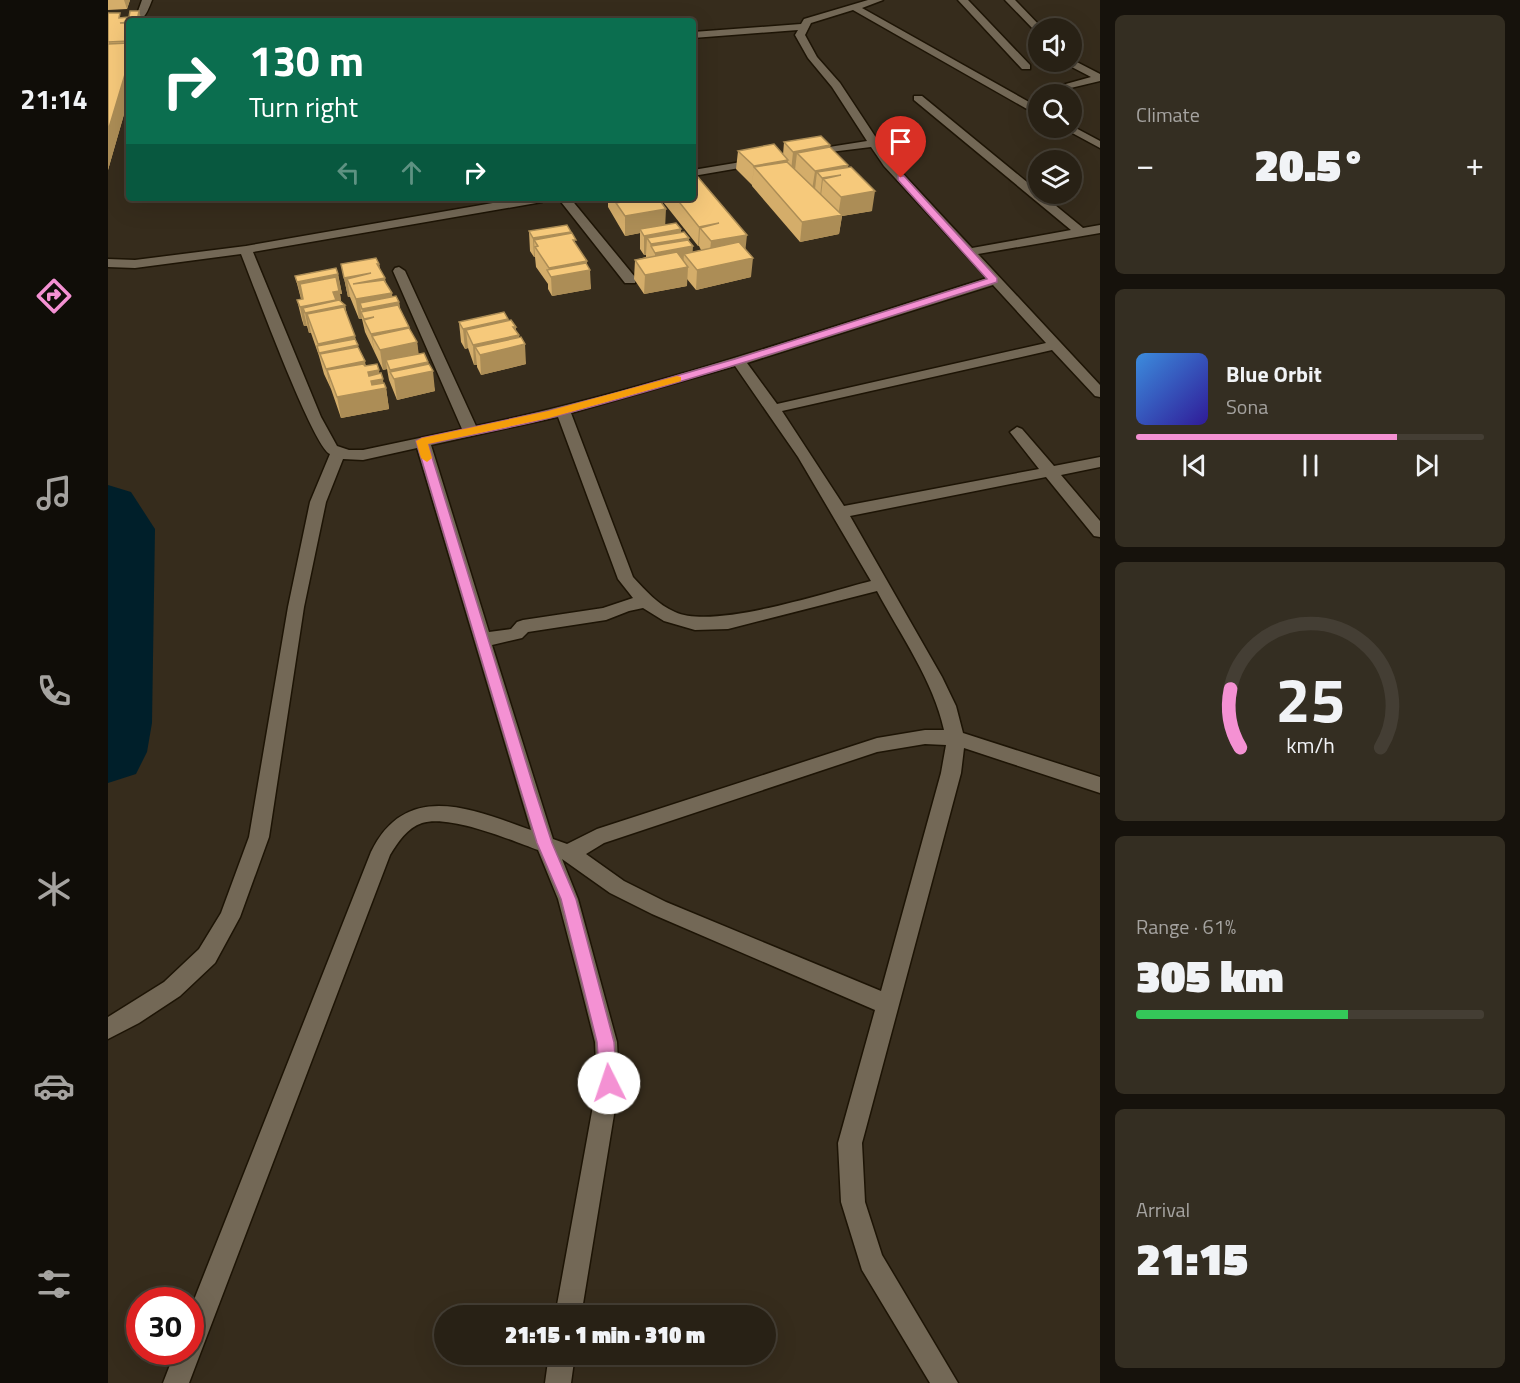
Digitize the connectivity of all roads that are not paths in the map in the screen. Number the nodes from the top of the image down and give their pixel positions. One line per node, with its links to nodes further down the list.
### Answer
1 (147, 0): 6 (street)
2 (878, 0): 5 (street)
3 (963, 0): 10 (street)
4 (1010, 0): 7 (street)
5 (854, 7): 8 (street); 16 (street)
6 (136, 18)
7 (1028, 18)
8 (802, 27): 9 (street); 19 (street)
9 (696, 35)
10 (1024, 60)
11 (1082, 68): 12 (street)
12 (1100, 78): 13 (street)
13 (1079, 84)
14 (918, 98): 27 (street)
15 (1028, 98): 16 (street)
16 (1019, 101): 17 (street)
17 (1028, 106)
18 (1082, 135): 20 (street)
19 (874, 143): 21 (street); 29 (street)
20 (1100, 145)
21 (795, 156)
22 (772, 160): 23 (street)
23 (696, 173)
24 (525, 201): 28 (street)
25 (566, 201): 32 (street)
26 (1100, 229): 27 (street)
27 (1080, 232): 29 (street)
28 (246, 250): 30 (street); 42 (street)
29 (968, 252): 33 (street)
30 (108, 262)
31 (399, 271): 39 (street)
32 (630, 280)
33 (994, 280): 34 (street); 35 (street)
34 (1055, 345): 36 (street); 37 (street)
35 (739, 362): 37 (street); 38 (street)
36 (1100, 393)
37 (774, 409): 45 (street)
38 (563, 411): 39 (street); 48 (street)
39 (471, 432): 41 (street)
40 (1017, 432): 44 (street)
41 (422, 441): 42 (street); 49 (street)
42 (338, 453): 55 (street)
43 (1100, 462): 44 (street)
44 (1050, 473): 45 (street); 46 (street)
45 (841, 512): 47 (street)
46 (1100, 532)
47 (882, 584): 48 (street); 50 (street)
48 (646, 602): 49 (street)
49 (482, 640): 52 (street)
50 (955, 738): 51 (street); 53 (street); 54 (street)
51 (1100, 785)
52 (545, 843): 53 (street); 56 (street); 57 (street)
53 (569, 853): 54 (street)
54 (888, 1005): 62 (street)
55 (108, 1028)
56 (570, 1305)
57 (204, 1308)
58 (183, 1365): 60 (street)
59 (560, 1365): 61 (street)
60 (176, 1383)
61 (558, 1383)
62 (945, 1383)

